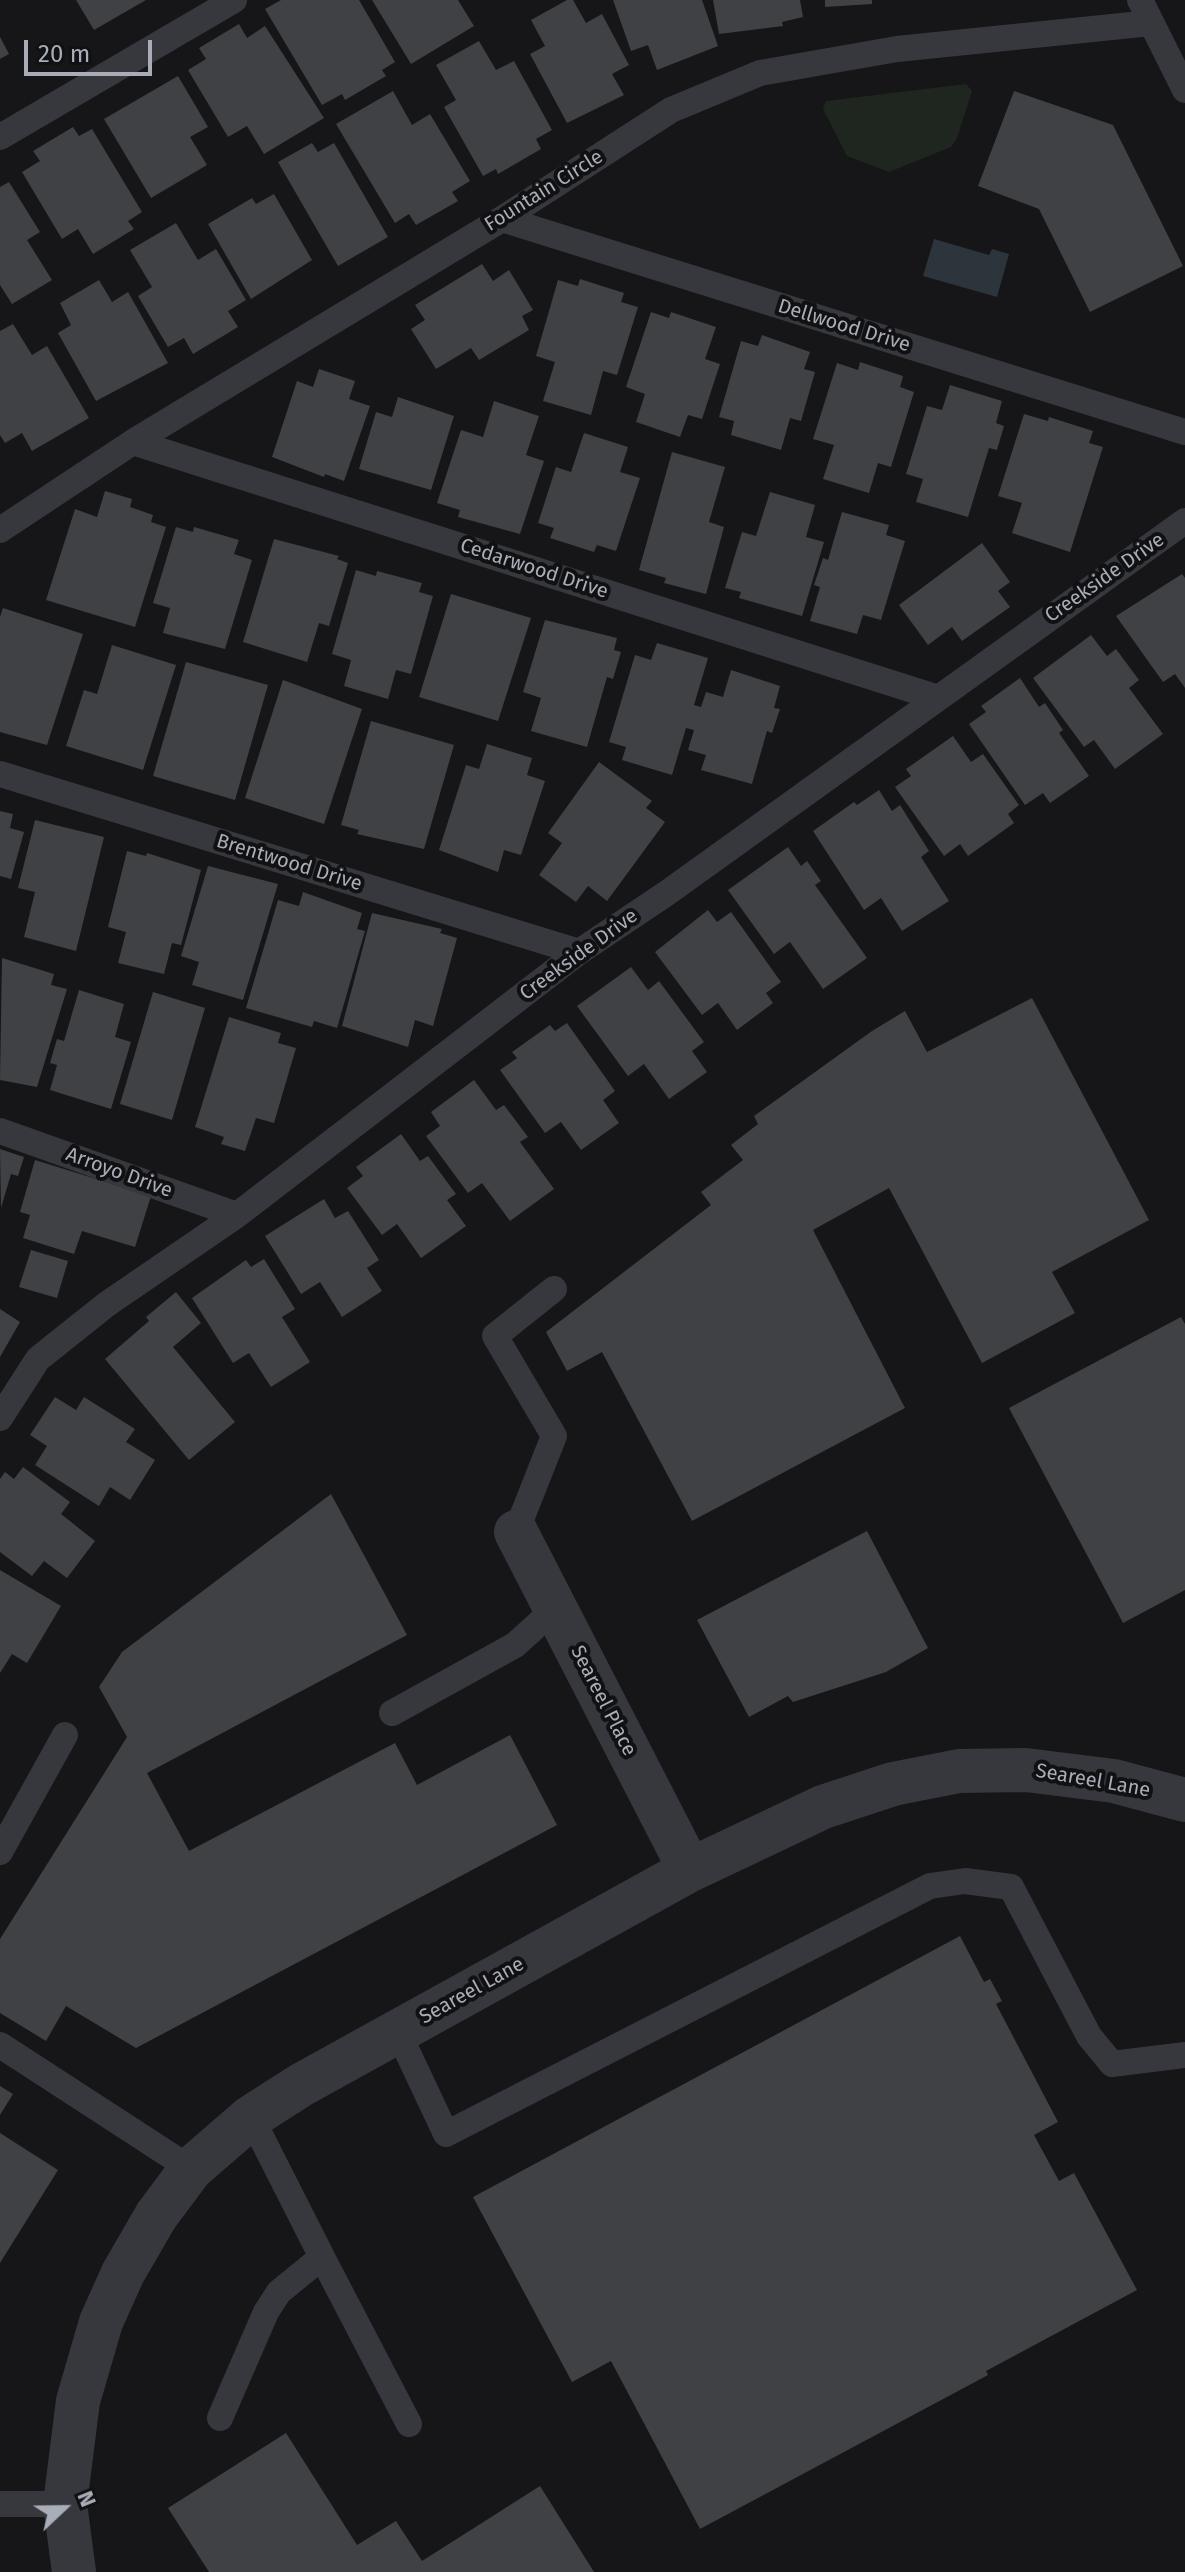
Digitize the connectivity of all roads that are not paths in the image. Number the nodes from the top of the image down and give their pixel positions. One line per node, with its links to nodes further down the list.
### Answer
1 (234, 0): 4 (lane)
2 (1146, 12): 3 (lane); 5 (lane, Fountain Circle)
3 (1185, 90)
4 (0, 137)
5 (502, 219): 6 (lane, Dellwood Drive); 7 (lane, Fountain Circle)
6 (1185, 432)
7 (133, 442): 9 (lane, Fountain Circle); 10 (lane, Cedarwood Drive)
8 (1185, 521): 10 (lane, Creekside Drive)
9 (0, 530)
10 (935, 697): 12 (lane, Creekside Drive)
11 (0, 774): 12 (lane, Brentwood Drive)
12 (579, 952): 14 (lane, Creekside Drive)
13 (0, 1131): 14 (lane, Arroyo Drive)
14 (237, 1215): 16 (lane, Creekside Drive)
15 (554, 1289): 17 (lane)
16 (0, 1418)
17 (516, 1532): 18 (street, Seareel Place)
18 (556, 1608): 19 (lane); 23 (street, Seareel Place)
19 (392, 1713)
20 (65, 1735): 22 (lane)
21 (1185, 1800): 23 (street, Seareel Lane)
22 (0, 1852)
23 (690, 1870): 24 (street, Seareel Lane)
24 (398, 2032): 26 (lane); 27 (street, Seareel Lane)
25 (0, 2045): 28 (lane)
26 (1185, 2055)
27 (251, 2117): 28 (street, Seareel Lane); 29 (lane)
28 (191, 2169): 33 (street, Seareel Lane)
29 (322, 2257): 30 (lane); 31 (lane)
30 (220, 2418)
31 (409, 2424)
32 (0, 2504): 33 (lane)
33 (65, 2504): 34 (street, Seareel Lane)
34 (74, 2572)

